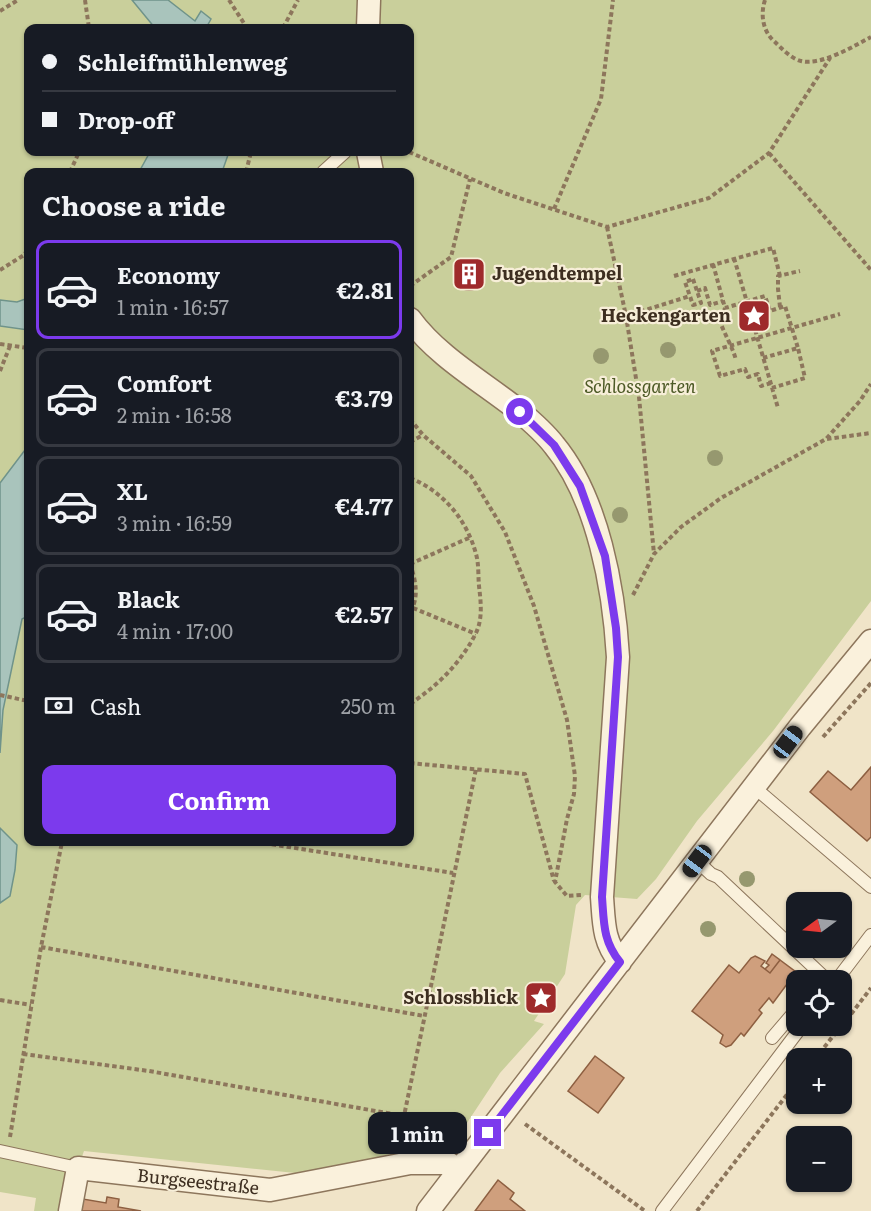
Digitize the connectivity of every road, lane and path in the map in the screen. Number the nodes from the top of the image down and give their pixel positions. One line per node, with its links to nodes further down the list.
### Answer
1 (18, 0): 8 (path)
2 (85, 0): 9 (path)
3 (229, 0): 10 (path)
4 (298, 0): 11 (path)
5 (369, 0): 12 (street)
6 (613, 0): 20 (path)
7 (765, 0): 14 (path)
8 (0, 11)
9 (88, 24)
10 (244, 24)
11 (285, 24)
12 (368, 24)
13 (871, 37): 14 (path)
14 (830, 58): 15 (path)
15 (769, 153): 21 (path); 26 (path)
16 (414, 154): 19 (path)
17 (341, 156): 18 (lane)
18 (327, 168)
19 (470, 179): 20 (path); 30 (path)
20 (554, 209): 21 (path)
21 (607, 227): 38 (path)
22 (24, 255): 25 (path)
23 (734, 258): 24 (path); 29 (path); 34 (path)
24 (713, 264): 28 (path); 33 (path)
25 (0, 270)
26 (871, 270)
27 (800, 271): 29 (path)
28 (674, 276)
29 (780, 276): 35 (path)
30 (414, 283)
31 (697, 291): 32 (path); 32 (path); 33 (path)
32 (690, 296): 38 (path)
33 (723, 301): 36 (path)
34 (746, 302): 35 (path); 36 (path); 41 (path)
35 (780, 307): 40 (path)
36 (725, 308): 43 (path)
37 (840, 314): 40 (path)
38 (626, 316): 60 (path)
39 (414, 324): 83 (street)
40 (792, 328): 41 (path); 46 (path)
41 (757, 338): 43 (path); 47 (path)
42 (0, 344): 44 (path)
43 (732, 345): 48 (path); 51 (path)
44 (10, 346): 45 (path); 49 (path)
45 (24, 348)
46 (799, 348): 47 (path); 51 (path)
47 (763, 358): 51 (path)
48 (736, 360)
49 (0, 371)
50 (871, 384): 56 (path)
51 (771, 386): 52 (path)
52 (778, 408)
53 (414, 424): 55 (path)
54 (871, 433): 56 (path)
55 (423, 435): 57 (path); 78 (path)
56 (826, 439): 60 (path)
57 (414, 440)
58 (414, 480): 59 (path)
59 (471, 537): 61 (path); 66 (path)
60 (654, 554): 64 (path)
61 (414, 562)
62 (414, 574): 63 (path)
63 (414, 595)
64 (632, 596)
65 (414, 610): 66 (path)
66 (476, 634): 70 (path)
67 (871, 641): 73 (street)
68 (0, 695): 69 (path)
69 (24, 700)
70 (414, 701)
71 (414, 763): 72 (path)
72 (476, 769): 77 (path); 78 (path)
73 (754, 787): 76 (street); 79 (lane)
74 (61, 846): 82 (path)
75 (282, 846): 77 (path)
76 (697, 861): 83 (street); 84 (lane)
77 (453, 873): 90 (path)
78 (555, 882): 80 (path)
79 (871, 887)
80 (585, 894)
81 (871, 935): 85 (lane)
82 (41, 947): 88 (path); 90 (path)
83 (620, 962): 101 (street)
84 (817, 970)
85 (844, 970)
86 (871, 988): 89 (path)
87 (0, 1000): 88 (path)
88 (31, 1005): 96 (path)
89 (852, 1012)
90 (423, 1016): 96 (path)
91 (786, 1022): 94 (lane)
92 (794, 1036): 105 (lane)
93 (833, 1036): 95 (path)
94 (772, 1038)
95 (824, 1048)
96 (23, 1054): 99 (path)
97 (786, 1096): 106 (path)
98 (525, 1124): 104 (path)
99 (4, 1152): 100 (lane)
100 (78, 1168): 101 (street, Burgseestraße); 102 (street)
101 (459, 1170): 103 (street)
102 (70, 1211)
103 (428, 1211)
104 (645, 1211)
105 (662, 1211)
106 (697, 1211)

